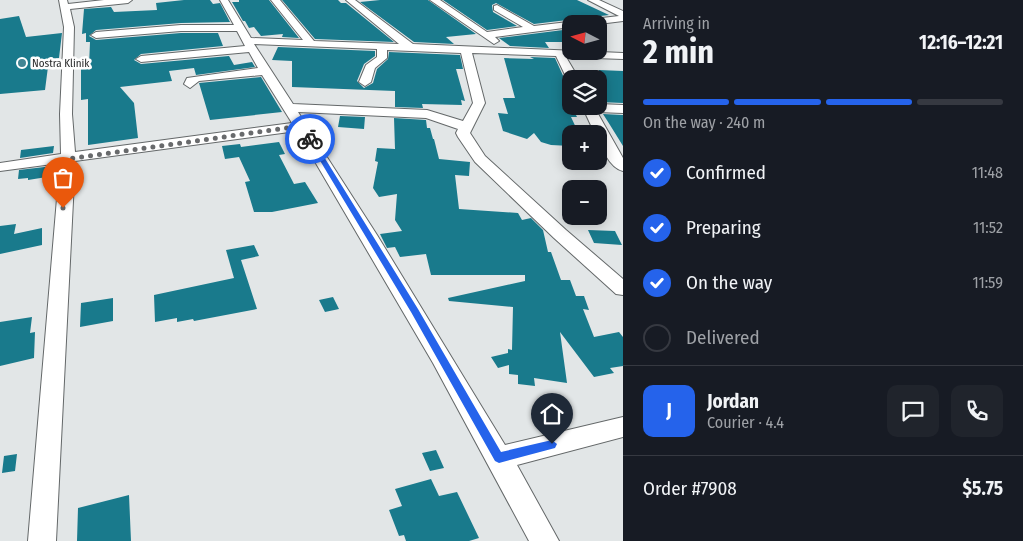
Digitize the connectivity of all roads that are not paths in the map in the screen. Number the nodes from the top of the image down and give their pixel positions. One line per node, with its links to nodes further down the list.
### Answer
1 (128, 0): 7 (street)
2 (224, 0): 17 (street)
3 (275, 0): 18 (street)
4 (350, 0): 20 (street)
5 (434, 0): 16 (street)
6 (595, 1): 8 (street); 10 (street)
7 (64, 4): 39 (street)
8 (623, 4)
9 (497, 8): 14 (street)
10 (623, 14)
11 (623, 18): 12 (street)
12 (608, 20)
13 (562, 26): 14 (street)
14 (532, 29): 16 (street)
15 (96, 35): 17 (street)
16 (485, 35): 23 (street)
17 (247, 40): 18 (street); 26 (street); 28 (street)
18 (311, 44): 19 (street)
19 (382, 47): 20 (street); 29 (street)
20 (411, 48): 22 (street)
21 (608, 49): 25 (street)
22 (466, 50): 23 (street); 35 (street)
23 (506, 52): 24 (street)
24 (559, 53): 25 (street); 27 (street)
25 (620, 56)
26 (141, 59)
27 (569, 70)
28 (267, 71): 30 (street); 31 (street)
29 (365, 82)
30 (190, 84)
31 (290, 108): 34 (street); 35 (street)
32 (607, 108): 33 (street)
33 (623, 109)
34 (301, 126): 39 (street); 44 (street)
35 (466, 128): 42 (street)
36 (607, 138): 37 (street)
37 (623, 139)
38 (607, 144): 41 (street)
39 (68, 159): 40 (street); 45 (street)
40 (0, 167)
41 (623, 167)
42 (623, 289)
43 (623, 427): 44 (street)
44 (499, 458): 46 (street)
45 (42, 541)
46 (544, 541)

